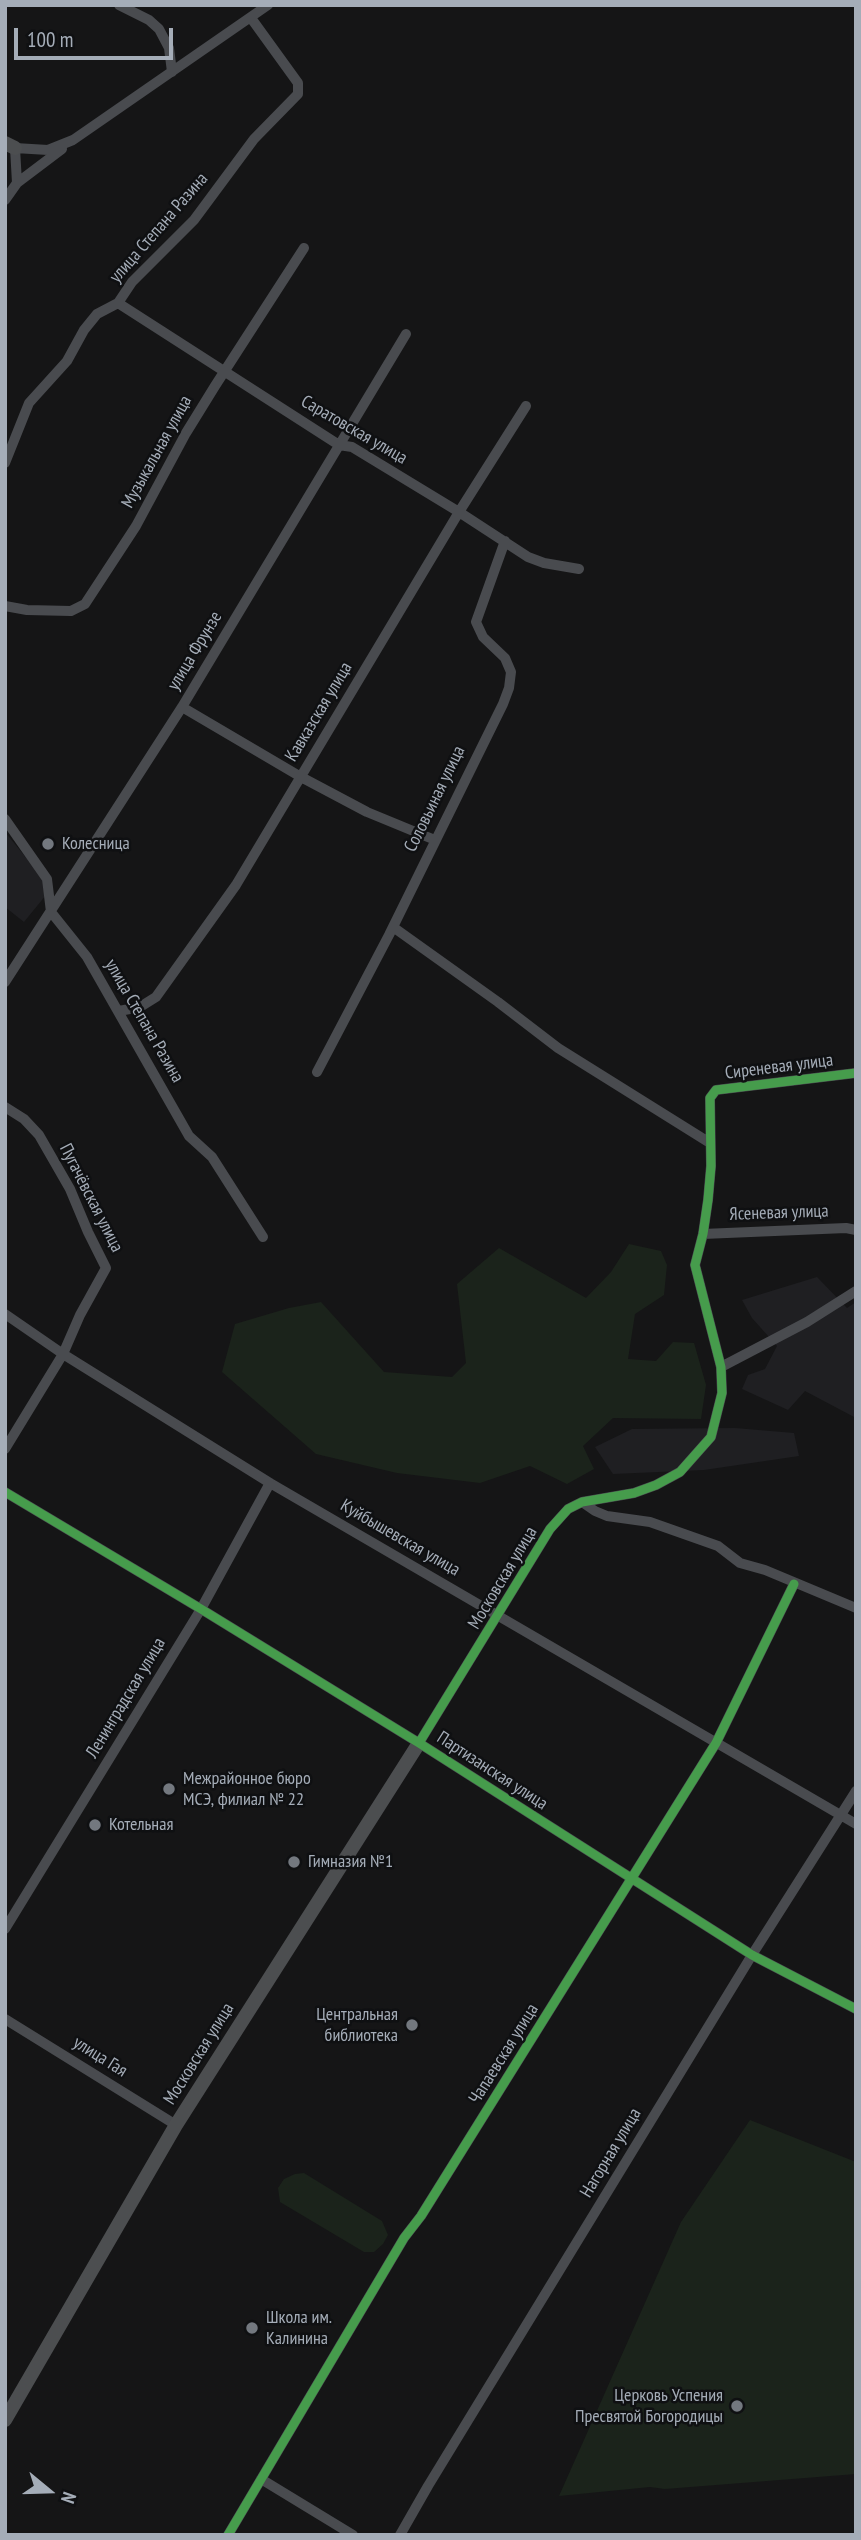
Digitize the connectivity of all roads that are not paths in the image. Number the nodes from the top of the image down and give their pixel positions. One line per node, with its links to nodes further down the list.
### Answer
1 (119, 5): 4 (street)
2 (268, 5): 3 (street)
3 (251, 18): 4 (street); 10 (street, улица Степана Разина)
4 (172, 72): 5 (street)
5 (74, 140): 6 (street); 7 (street)
6 (10, 145): 7 (street)
7 (17, 183): 8 (street)
8 (5, 200)
9 (304, 248): 12 (street, Музыкальная улица)
10 (118, 303): 12 (street, Саратовская улица); 15 (street, улица Степана Разина)
11 (406, 334): 14 (street, улица Фрунзе)
12 (224, 373): 14 (street, Саратовская улица); 19 (street, Музыкальная улица)
13 (526, 406): 16 (street, Кавказская улица)
14 (339, 445): 16 (street, Саратовская улица); 20 (street, улица Фрунзе)
15 (5, 463)
16 (460, 512): 17 (street, Саратовская улица); 21 (street, Кавказская улица)
17 (505, 541): 18 (street, Саратовская улица); 23 (street, Соловьиная улица)
18 (579, 569)
19 (5, 606)
20 (182, 707): 21 (street); 24 (street, улица Фрунзе)
21 (301, 777): 23 (street); 27 (street, Кавказская улица)
22 (5, 819): 24 (street)
23 (435, 840): 25 (street, Соловьиная улица)
24 (51, 912): 26 (street, улица Фрунзе); 27 (street, улица Степана Разина)
25 (393, 927): 28 (street, Соловьиная улица); 31 (street)
26 (5, 982)
27 (119, 1011): 34 (street, улица Степана Разина)
28 (317, 1072)
29 (856, 1073): 31 (street, Сиреневая улица)
30 (5, 1107): 38 (street, Пугачёвская улица)
31 (710, 1143): 33 (street, Сиреневая улица)
32 (856, 1230): 33 (street, Ясеневая улица)
33 (703, 1234): 35 (street, Сиреневая улица)
34 (263, 1237)
35 (695, 1265): 39 (street, Московская улица)
36 (856, 1291): 39 (street)
37 (5, 1314): 38 (street, Куйбышевская улица)
38 (63, 1354): 40 (street); 41 (street, Куйбышевская улица)
39 (721, 1367): 43 (street, Московская улица)
40 (5, 1449)
41 (270, 1483): 46 (street, Ленинградская улица); 47 (street, Куйбышевская улица)
42 (5, 1492): 46 (street, Партизанская улица)
43 (582, 1502): 44 (street); 47 (street, Московская улица)
44 (794, 1584): 45 (street); 49 (street, Чапаевская улица)
45 (856, 1608)
46 (201, 1609): 48 (street, Партизанская улица); 54 (street, Ленинградская улица)
47 (499, 1616): 48 (street, Московская улица); 49 (street, Куйбышевская улица)
48 (419, 1742): 53 (street, Партизанская улица); 58 (main road, Московская улица)
49 (716, 1743): 51 (street, Куйбышевская улица); 53 (street, Чапаевская улица)
50 (856, 1791): 51 (street, Нагорная улица)
51 (840, 1816): 52 (street, Куйбышевская улица); 55 (street, Нагорная улица)
52 (856, 1824)
53 (631, 1880): 55 (street, Партизанская улица); 60 (street, Чапаевская улица)
54 (5, 1929)
55 (752, 1955): 56 (street, Партизанская улица); 63 (street, Нагорная улица)
56 (856, 2009)
57 (5, 2019): 58 (street, улица Гая)
58 (176, 2125): 59 (main road, Московская улица)
59 (5, 2420)
60 (261, 2480): 61 (street, Чапаевская улица); 62 (street)
61 (228, 2535)
62 (353, 2535)
63 (400, 2535)

